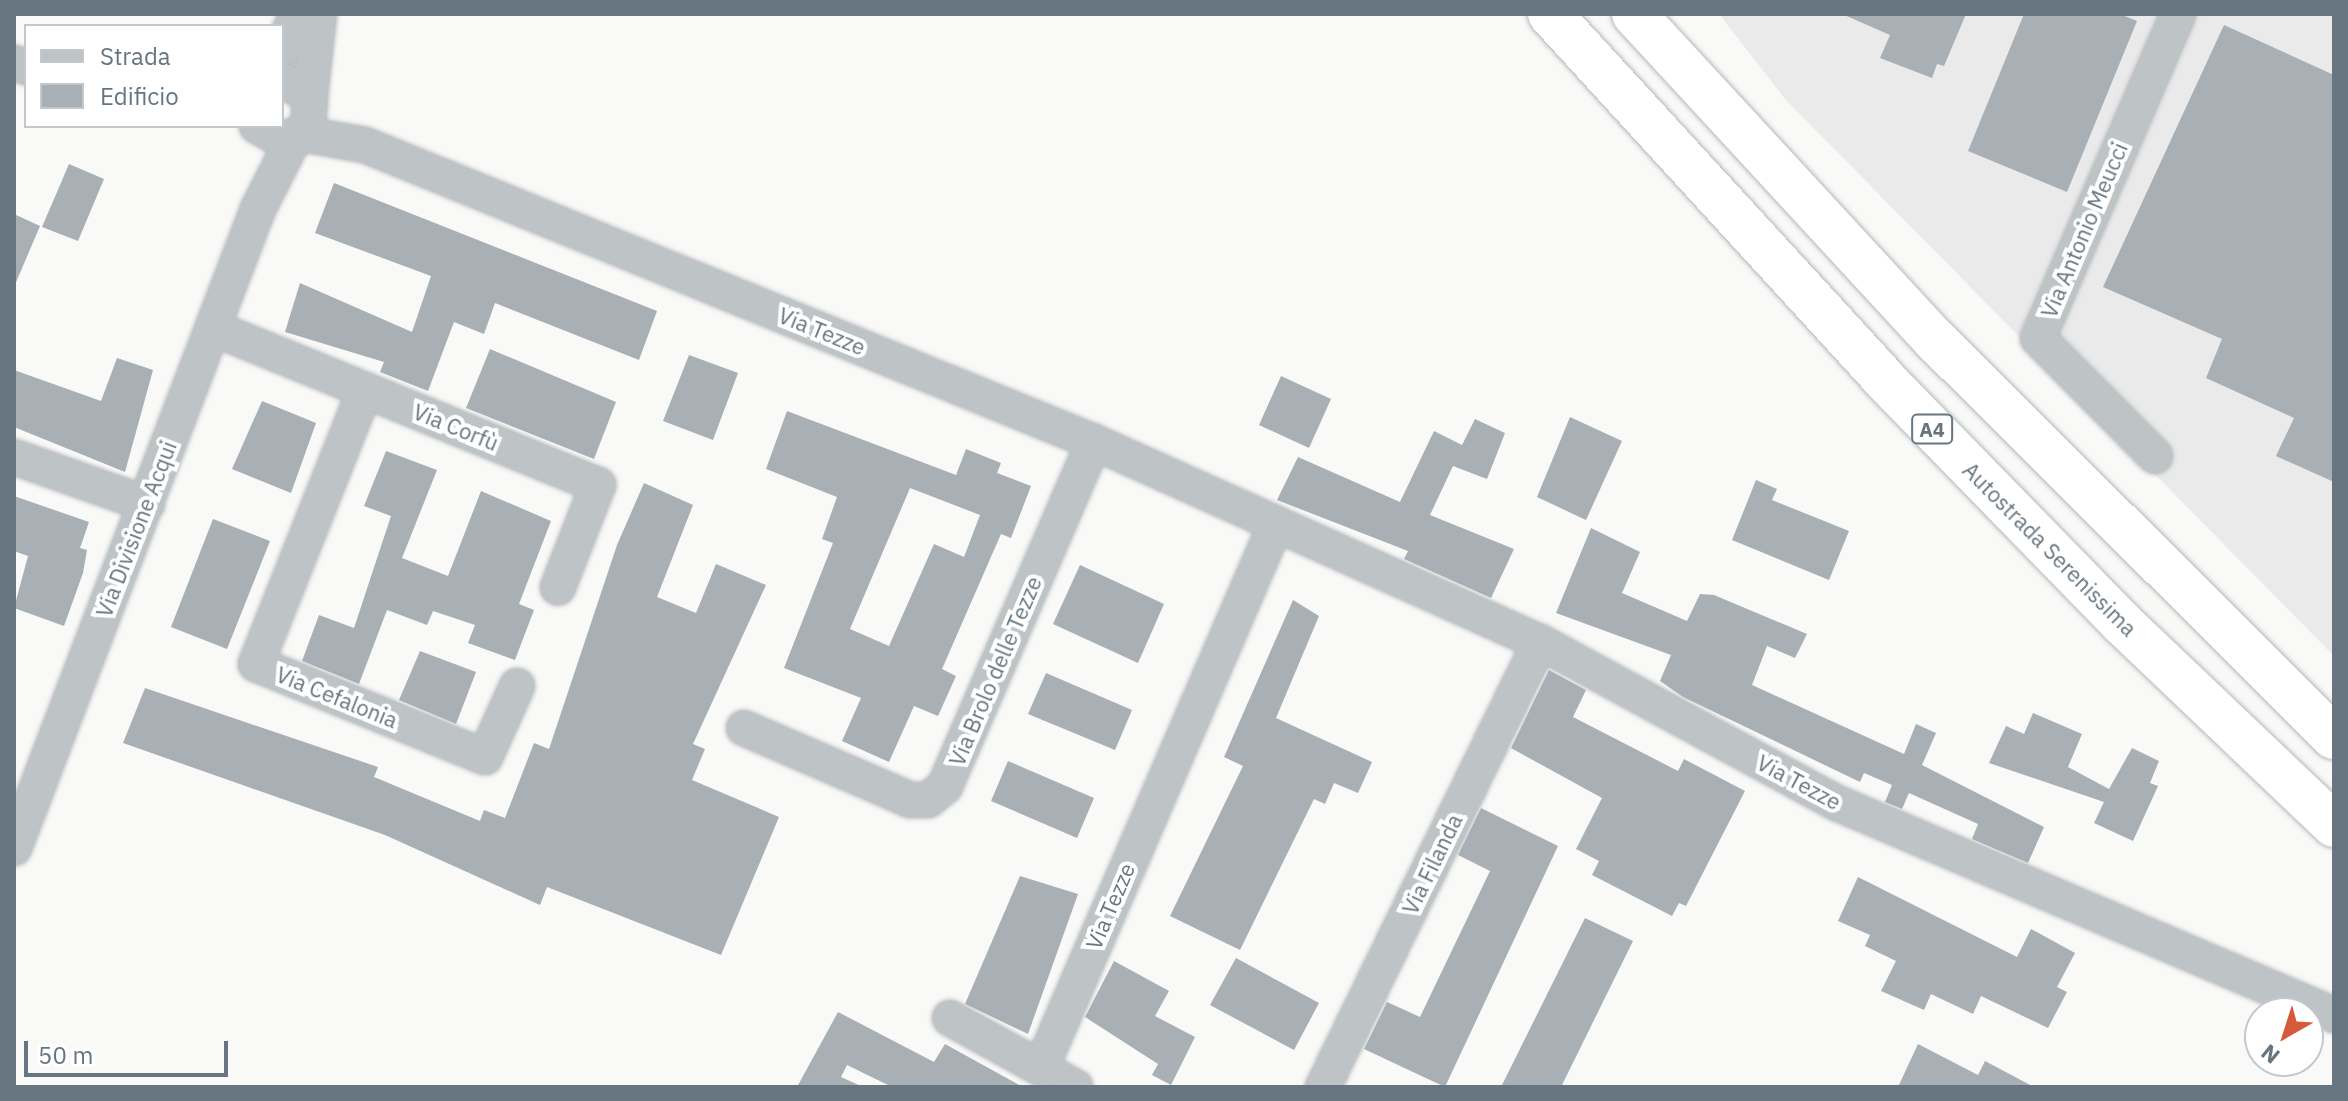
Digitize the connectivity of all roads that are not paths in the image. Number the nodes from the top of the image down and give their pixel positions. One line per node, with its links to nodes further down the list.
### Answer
1 (297, 14): 6 (street)
2 (319, 14): 7 (street)
3 (1550, 14): 22 (highway, Autostrada Serenissima / A4)
4 (1634, 14): 21 (highway)
5 (2178, 14): 13 (street, Via Antonio Meucci)
6 (284, 44)
7 (284, 108)
8 (284, 120): 12 (street, Via Tezze)
9 (278, 128): 10 (street, Via Divisione Acqui)
10 (213, 328): 11 (street, Via Corfù); 15 (street, Via Divisione Acqui)
11 (365, 390): 17 (street, Via Corfù); 19 (street, Via Cefalonia)
12 (1094, 442): 16 (street, Via Tezze); 20 (street, Via Brolo delle Tezze)
13 (2155, 456)
14 (14, 457): 15 (street)
15 (147, 504): 23 (street, Via Divisione Acqui)
16 (1276, 524): 18 (street, Via Tezze); 26 (street, Via Tezze)
17 (558, 587)
18 (1540, 642): 24 (street, Via Tezze); 28 (street, Via Filanda)
19 (517, 686)
20 (744, 728)
21 (2334, 737)
22 (2334, 825)
23 (14, 848)
24 (2334, 1015)
25 (950, 1018): 26 (street)
26 (1041, 1068): 27 (street)
27 (1075, 1087)
28 (1323, 1087)

